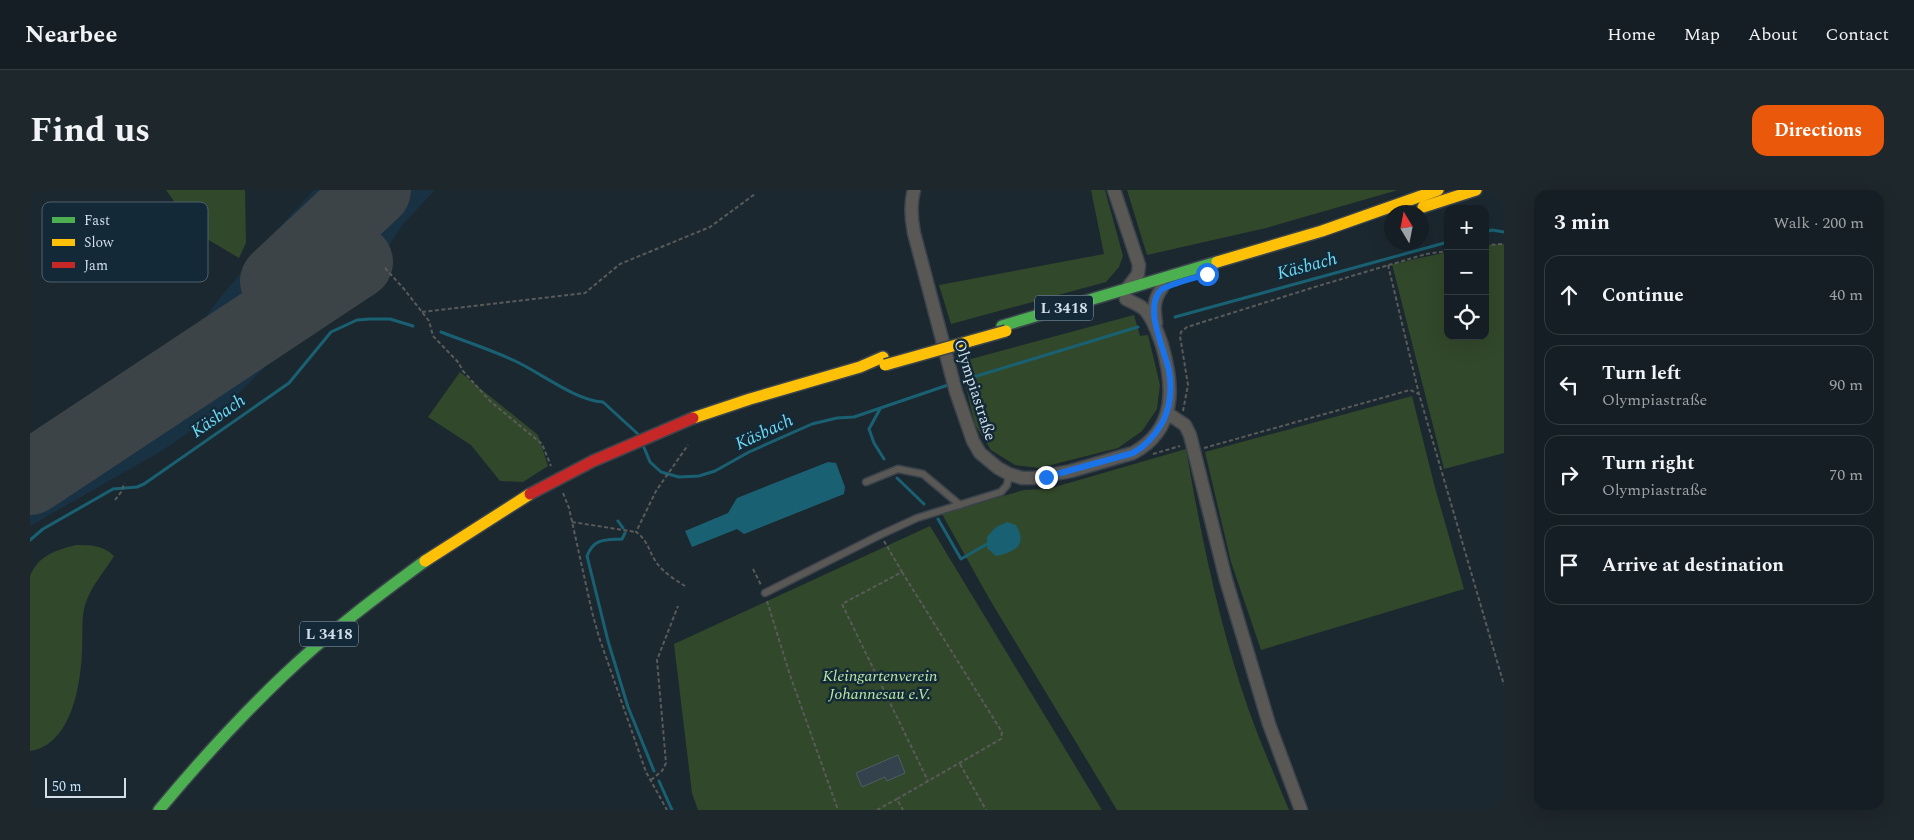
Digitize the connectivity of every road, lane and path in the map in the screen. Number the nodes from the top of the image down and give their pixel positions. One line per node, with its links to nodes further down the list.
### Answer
1 (914, 190): 26 (street, Olympiastraße)
2 (1114, 190): 11 (street)
3 (1438, 190): 14 (main road, L 3418)
4 (1476, 190): 6 (main road)
5 (755, 194): 17 (path)
6 (1428, 205)
7 (1384, 219): 15 (main road, L 3418)
8 (1504, 244): 9 (path)
9 (1489, 246)
10 (1444, 251): 12 (path)
11 (1139, 265): 14 (street); 16 (street)
12 (1388, 265): 19 (path); 21 (path)
13 (385, 268): 17 (path)
14 (1169, 277): 16 (main road, L 3418)
15 (1162, 288): 16 (main road, L 3418); 18 (street, Olympiastraße)
16 (1126, 295): 18 (street, Olympiastraße); 45 (main road, L 3418, bridge)
17 (422, 312): 25 (path)
18 (1158, 332): 20 (street, Olympiastraße)
19 (1419, 394): 23 (path); 40 (path)
20 (1167, 413): 21 (street); 26 (street, Olympiastraße)
21 (1180, 420): 23 (street)
22 (688, 445): 33 (path)
23 (1193, 447): 24 (path); 51 (street)
24 (1147, 456)
25 (554, 471)
26 (1009, 474): 31 (lane)
27 (866, 482): 31 (lane)
28 (124, 483): 30 (path)
29 (562, 490): 32 (path)
30 (115, 500)
31 (960, 505): 34 (lane)
32 (572, 522): 33 (path); 42 (path)
33 (636, 532): 37 (path)
34 (880, 535): 36 (path); 38 (lane)
35 (754, 569): 38 (path)
36 (902, 572): 41 (path); 43 (path)
37 (685, 586)
38 (765, 593): 47 (path)
39 (678, 606): 42 (path)
40 (1504, 685)
41 (959, 764): 43 (path); 50 (path)
42 (650, 780): 46 (path)
43 (928, 782): 44 (path)
44 (897, 799): 48 (path); 49 (path)
45 (159, 810)
46 (666, 810)
47 (838, 810)
48 (877, 810)
49 (902, 810)
50 (986, 810)
51 (1301, 810)

